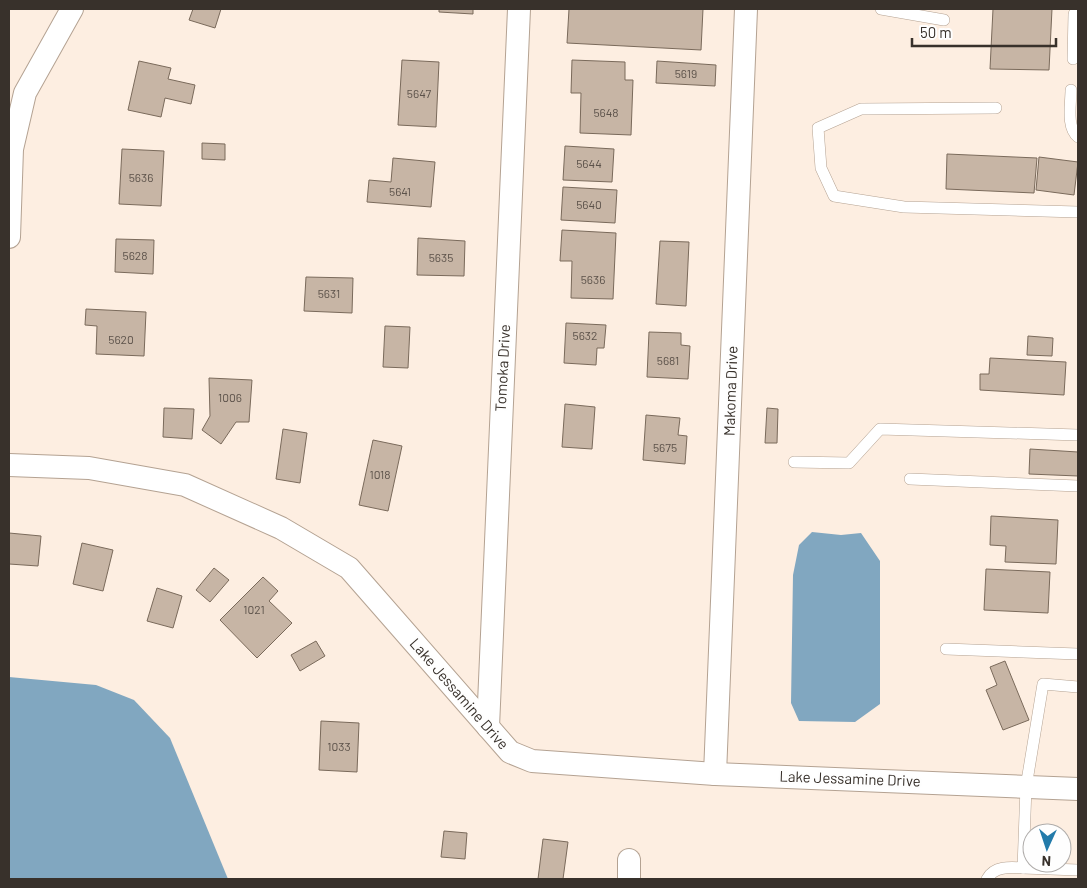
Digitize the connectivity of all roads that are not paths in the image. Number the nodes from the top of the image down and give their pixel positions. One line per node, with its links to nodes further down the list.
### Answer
1 (72, 9): 12 (street)
2 (519, 9): 21 (street, Tomoka Drive)
3 (746, 9): 22 (street, Makoma Drive)
4 (881, 9): 6 (lane)
5 (1075, 12): 7 (lane)
6 (944, 20)
7 (1073, 59)
8 (1072, 90): 10 (lane)
9 (996, 108): 11 (lane)
10 (1078, 137)
11 (1078, 212)
12 (9, 237)
13 (1078, 436): 14 (lane)
14 (794, 462)
15 (9, 465): 21 (street, Lake Jessamine Drive)
16 (910, 479): 17 (lane)
17 (1078, 486)
18 (946, 650): 19 (lane)
19 (1078, 654)
20 (1078, 687): 23 (lane)
21 (488, 728): 22 (street, Lake Jessamine Drive)
22 (715, 774): 23 (street, Lake Jessamine Drive)
23 (1026, 787): 24 (street, Lake Jessamine Drive); 25 (lane)
24 (1078, 789)
25 (1025, 823)
26 (1022, 868): 27 (lane)
27 (987, 879)

